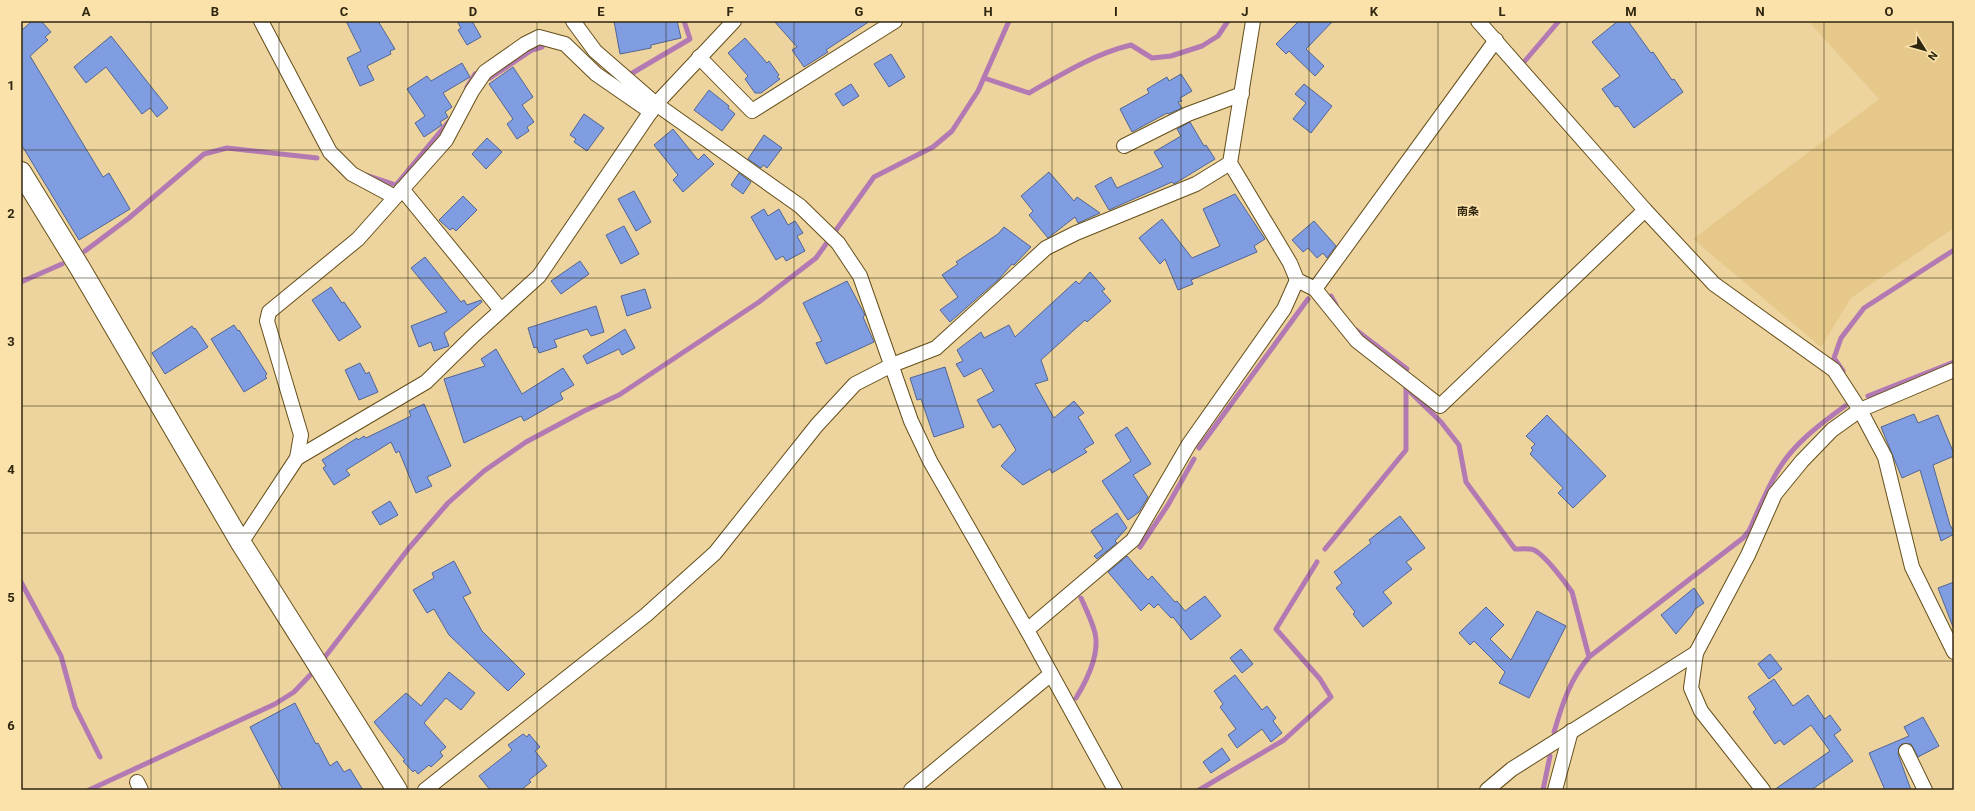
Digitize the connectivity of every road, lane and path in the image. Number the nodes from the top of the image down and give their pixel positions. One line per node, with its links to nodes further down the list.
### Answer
1 (261, 21): 14 (street)
2 (573, 21): 10 (street)
3 (734, 21): 8 (street)
4 (894, 21): 8 (street)
5 (1253, 21): 9 (street)
6 (1478, 21): 7 (street)
7 (1496, 40): 15 (street); 17 (street)
8 (699, 57): 10 (street)
9 (1242, 94): 11 (street); 12 (street)
10 (653, 108): 14 (street); 18 (street); 19 (street)
11 (1124, 146)
12 (1230, 163): 16 (street); 19 (street)
13 (21, 172): 23 (street)
14 (399, 193): 18 (street); 22 (street)
15 (1645, 210): 17 (street); 21 (street)
16 (1297, 280): 17 (street); 24 (street)
17 (1315, 290)
18 (501, 310): 22 (street)
19 (892, 365): 24 (street); 31 (street)
20 (1954, 370): 21 (street)
21 (1860, 410): 25 (street); 26 (street)
22 (298, 458): 23 (street)
23 (241, 543): 30 (street)
24 (1026, 630): 27 (street)
25 (1954, 652)
26 (1696, 653): 28 (street); 36 (street)
27 (1051, 674): 32 (street); 33 (street)
28 (1571, 731): 34 (street); 35 (street)
29 (1906, 751): 37 (street)
30 (397, 790)
31 (425, 790)
32 (911, 790)
33 (1115, 790)
34 (1487, 790)
35 (1555, 790)
36 (1763, 790)
37 (1925, 790)

